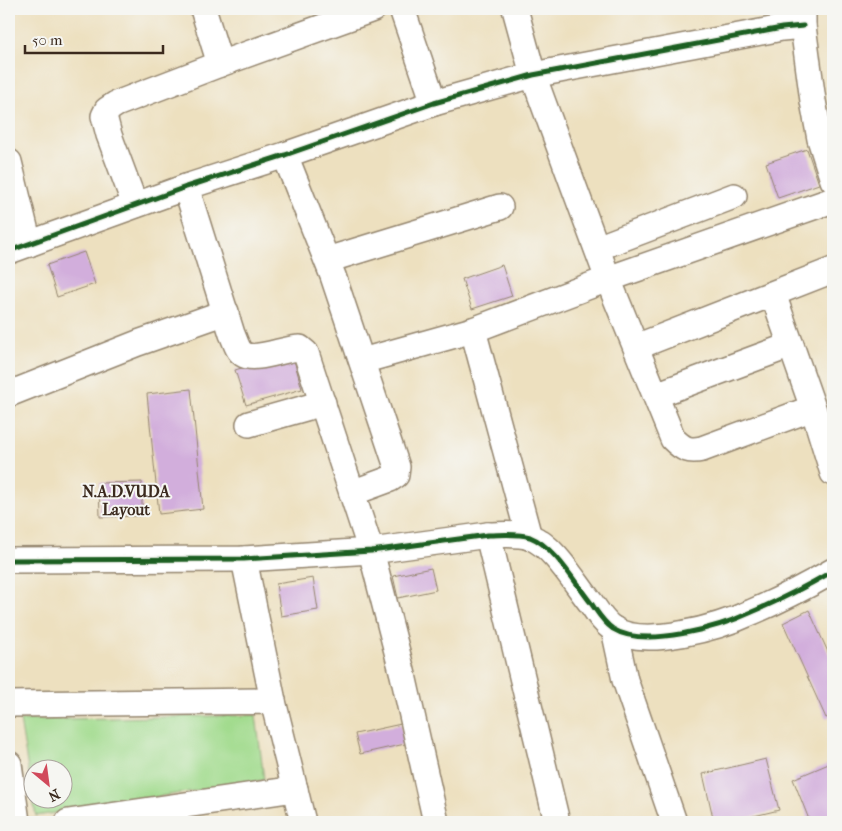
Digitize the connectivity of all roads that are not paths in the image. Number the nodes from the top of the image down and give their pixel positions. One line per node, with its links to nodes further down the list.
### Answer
1 (203, 9): 6 (street)
2 (373, 9): 6 (street)
3 (402, 9): 8 (street)
4 (514, 9): 7 (street)
5 (803, 17): 7 (street); 11 (street)
6 (220, 64): 15 (street)
7 (533, 75): 8 (street); 18 (street)
8 (434, 103): 9 (street)
9 (285, 155): 12 (street); 19 (street)
10 (9, 162): 17 (street)
11 (833, 180)
12 (186, 187): 15 (street); 23 (street)
13 (734, 196): 18 (street)
14 (833, 200): 21 (street)
15 (135, 205): 17 (street)
16 (500, 208): 19 (street)
17 (19, 248)
18 (597, 248): 21 (street)
19 (327, 260): 27 (street)
20 (833, 270): 22 (street)
21 (608, 279): 24 (street); 26 (street)
22 (773, 294): 25 (street); 26 (street)
23 (226, 312): 28 (street); 30 (street)
24 (473, 330): 27 (street); 36 (street)
25 (791, 345): 29 (street); 31 (street)
26 (636, 347): 29 (street)
27 (362, 361): 34 (street)
28 (9, 394)
29 (656, 395): 31 (street)
30 (323, 403): 32 (street); 34 (street)
31 (821, 415): 33 (street)
32 (249, 424)
33 (833, 473)
34 (352, 493): 37 (street)
35 (488, 535): 36 (street); 37 (street); 50 (street)
36 (530, 537): 41 (street)
37 (371, 551): 38 (street); 49 (street)
38 (244, 559): 39 (street); 42 (street)
39 (9, 560)
40 (833, 571): 41 (street)
41 (614, 629): 51 (street)
42 (273, 701): 43 (street); 45 (street)
43 (9, 704)
44 (9, 764): 46 (street)
45 (295, 789): 47 (street); 48 (street)
46 (17, 822)
47 (68, 822)
48 (303, 822)
49 (436, 822)
50 (557, 822)
51 (674, 822)

